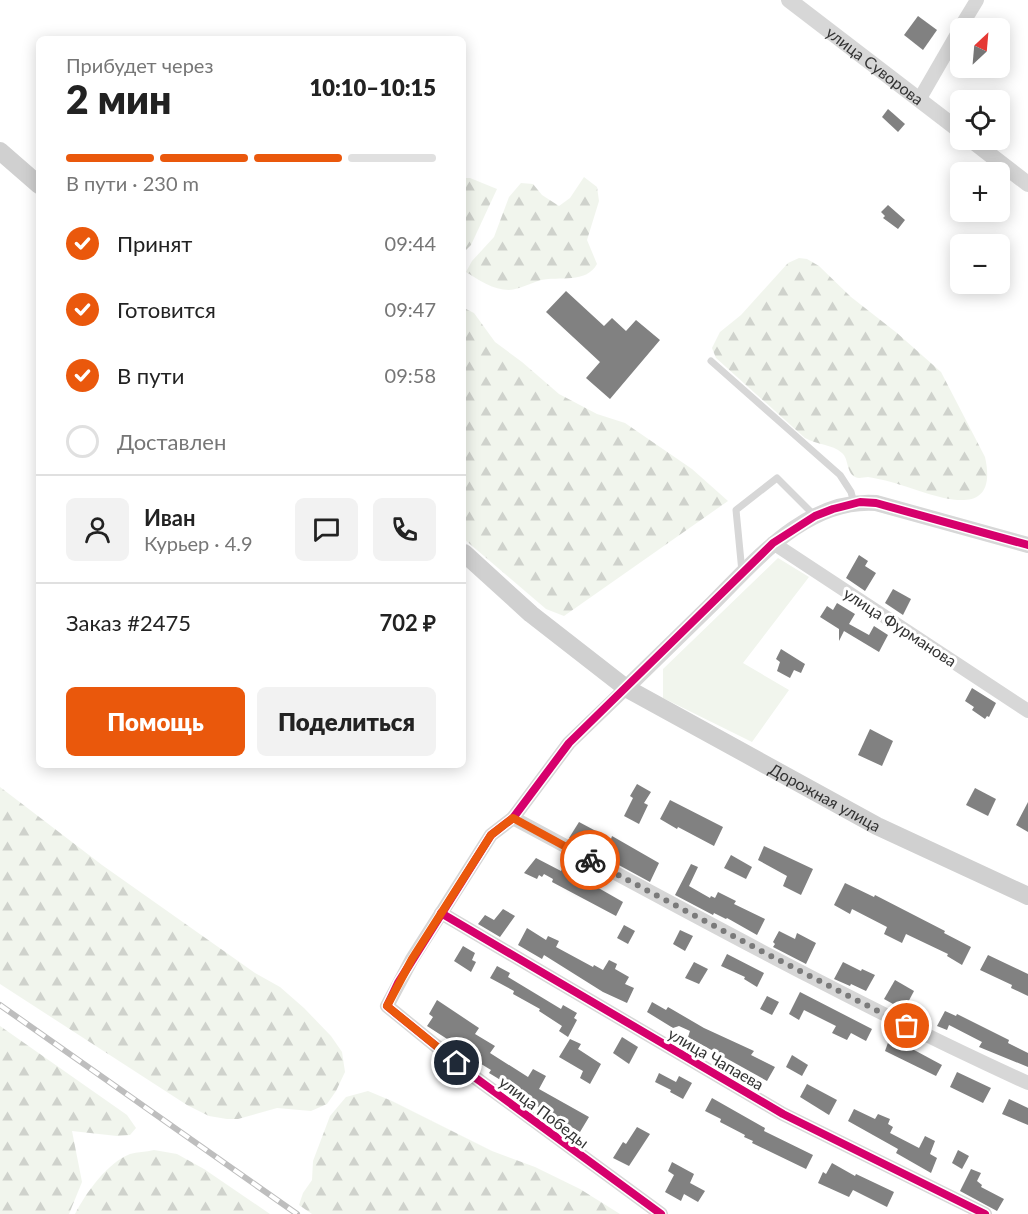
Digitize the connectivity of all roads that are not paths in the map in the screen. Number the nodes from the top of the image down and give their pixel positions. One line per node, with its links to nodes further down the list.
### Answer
1 (789, 0): 5 (street, улица Суворова)
2 (977, 0): 3 (street)
3 (966, 18)
4 (950, 46): 5 (street)
5 (919, 100): 6 (street, улица Суворова)
6 (950, 123)
7 (984, 150): 10 (street)
8 (0, 151): 9 (main road)
9 (36, 182)
10 (1028, 184)
11 (711, 361): 12 (lane)
12 (854, 503): 13 (street); 15 (street)
13 (815, 516): 14 (street); 17 (lane)
14 (773, 543): 17 (street); 19 (street, улица Фурманова)
15 (1028, 545)
16 (466, 555): 18 (main road, Дорожная улица)
17 (742, 573): 18 (street)
18 (626, 688): 20 (street); 21 (main road, Дорожная улица)
19 (1028, 711)
20 (513, 818): 22 (street); 23 (street)
21 (1028, 896)
22 (441, 913): 24 (street, улица Победы); 25 (street, улица Чапаева)
23 (1028, 1083)
24 (661, 1214)
25 (985, 1214)

